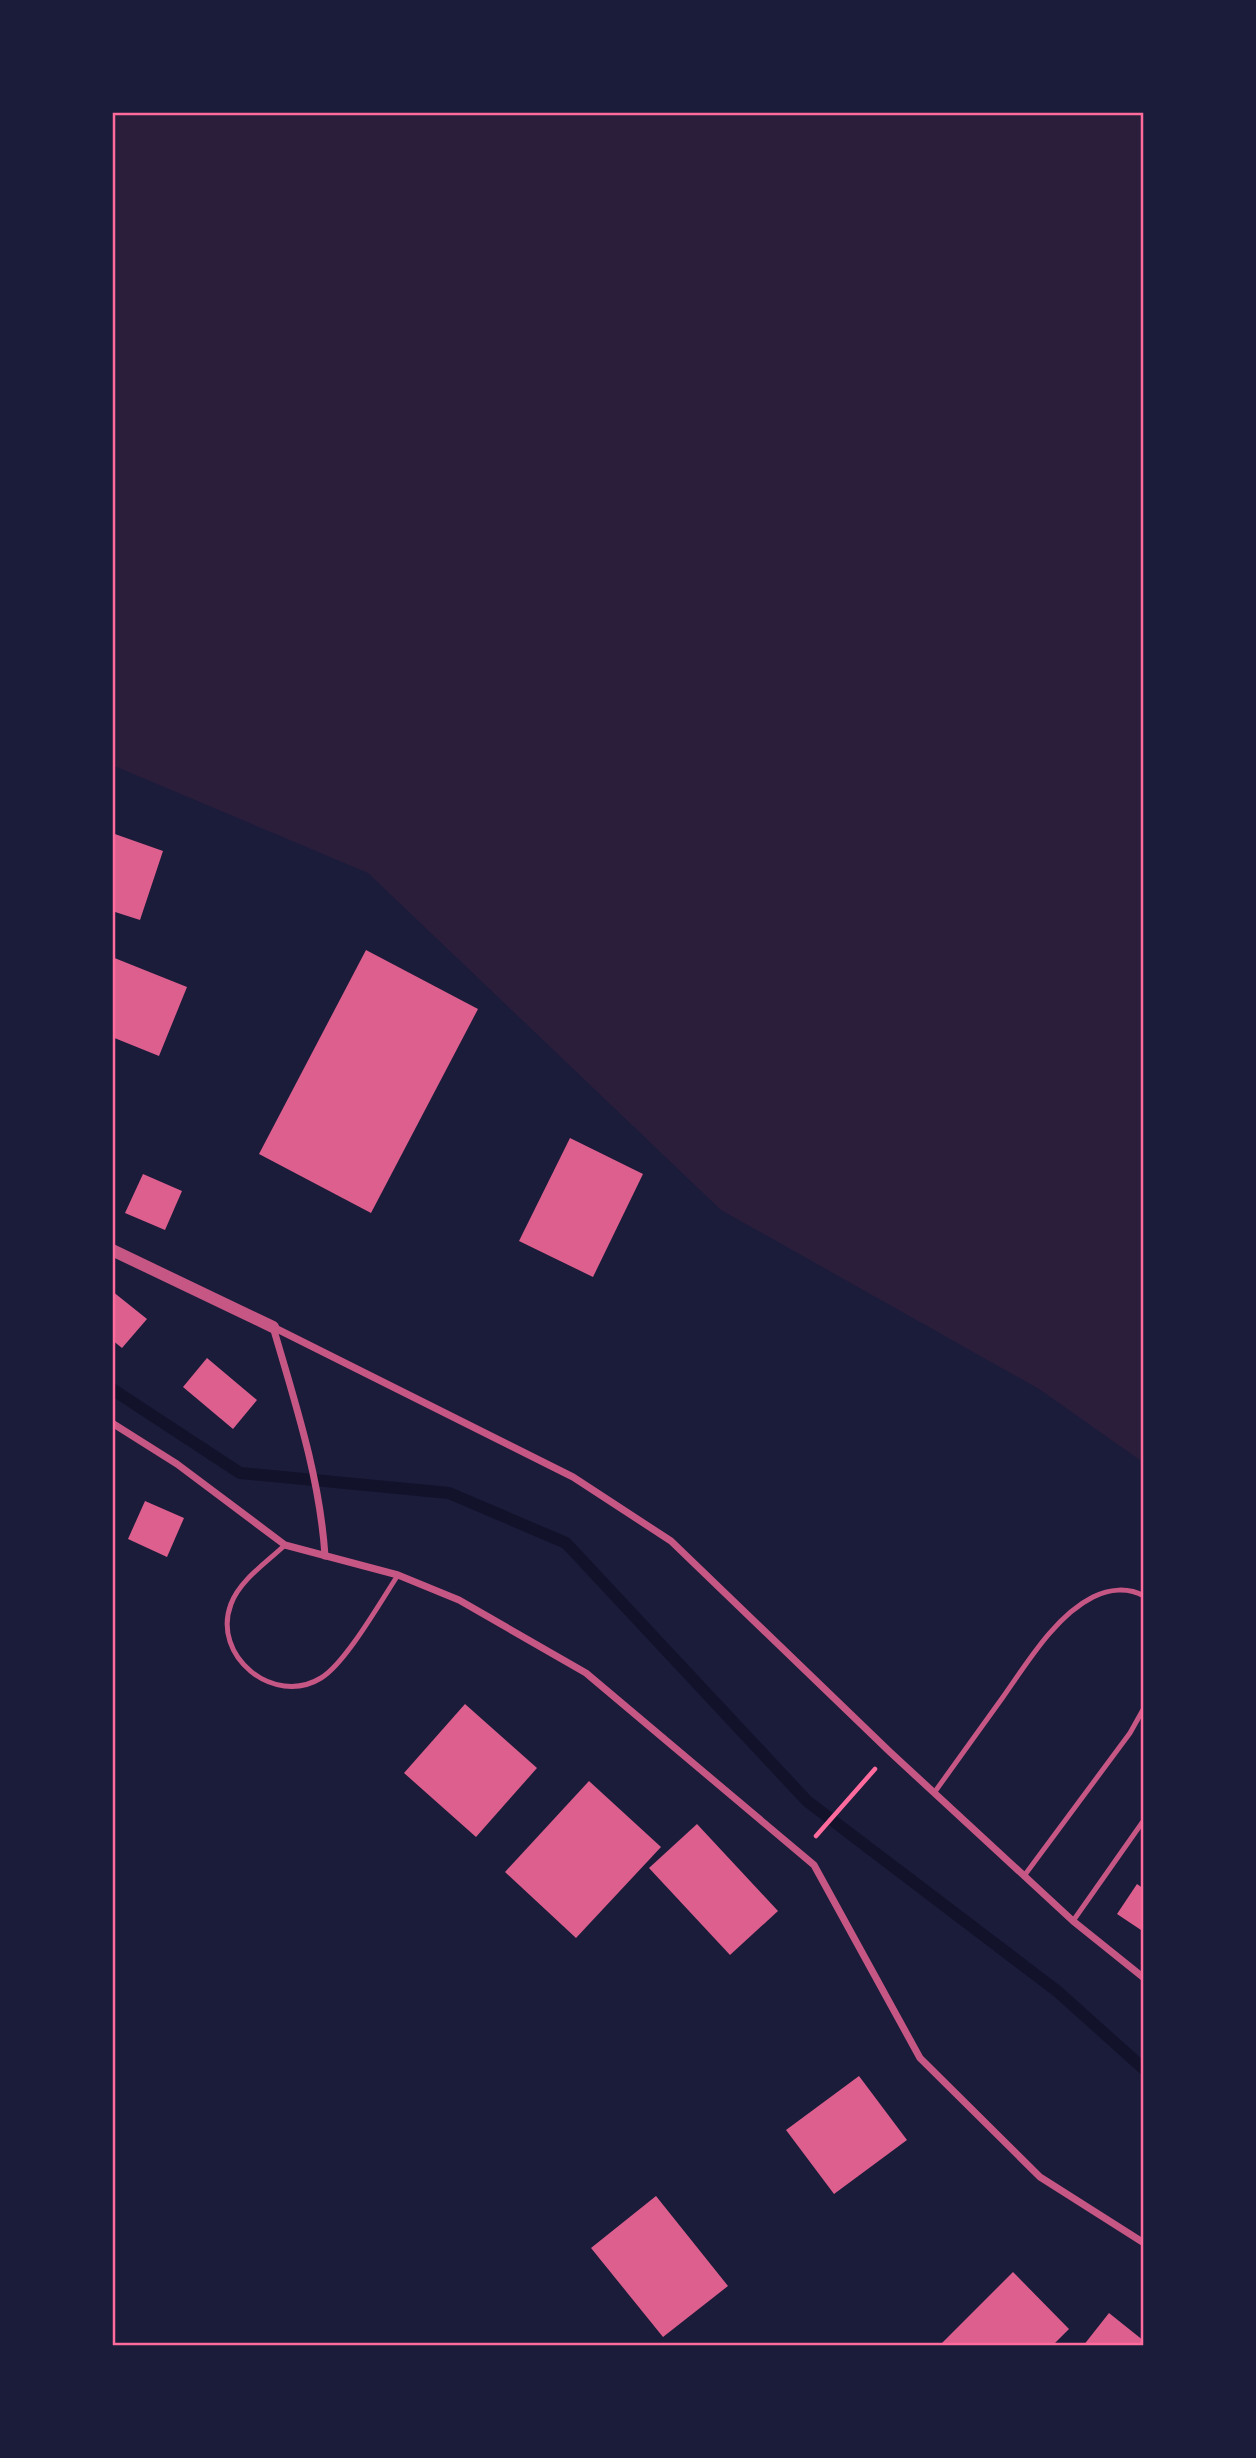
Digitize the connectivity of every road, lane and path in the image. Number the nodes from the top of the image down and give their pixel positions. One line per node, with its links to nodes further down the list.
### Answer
1 (112, 1250): 2 (street)
2 (274, 1327): 5 (street); 9 (street)
3 (112, 1423): 4 (street)
4 (285, 1545): 5 (street); 6 (lane)
5 (325, 1556): 6 (street)
6 (398, 1575): 12 (street)
7 (1144, 1596): 10 (lane)
8 (1144, 1708): 13 (lane)
9 (890, 1752): 10 (street); 12 (path)
10 (934, 1793): 13 (street)
11 (1144, 1820): 14 (lane)
12 (801, 1854): 16 (street)
13 (1024, 1876): 14 (street)
14 (1073, 1921): 15 (street)
15 (1144, 1978)
16 (1144, 2243)

